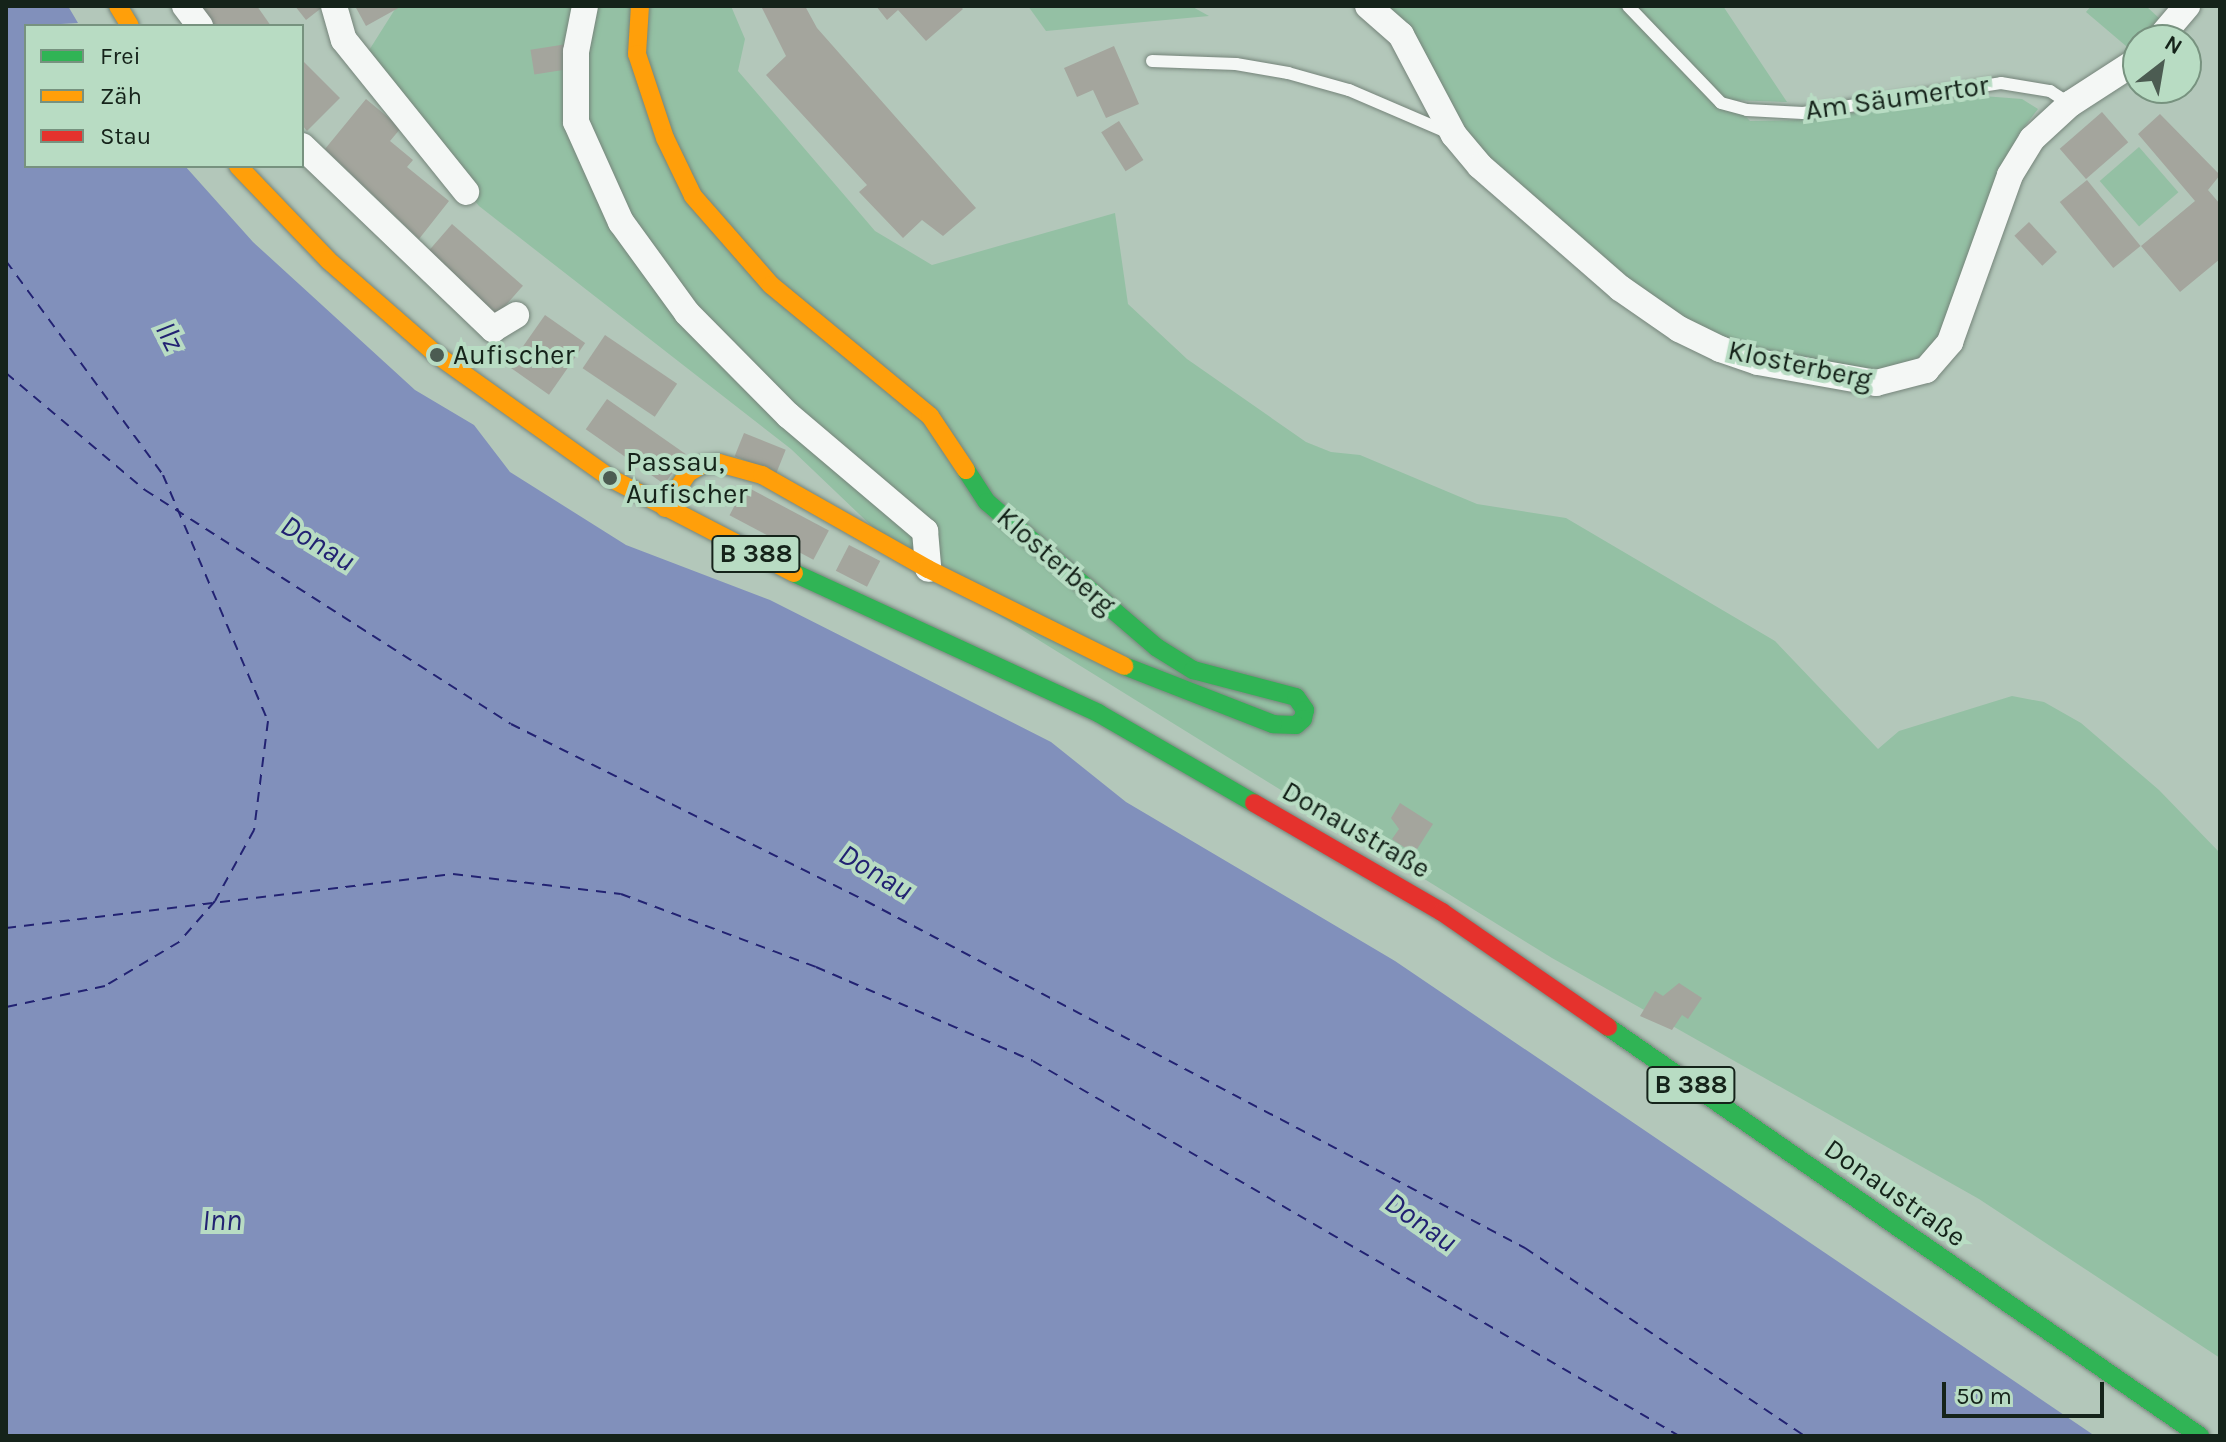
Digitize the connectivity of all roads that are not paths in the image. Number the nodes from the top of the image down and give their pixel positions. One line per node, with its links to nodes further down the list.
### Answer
1 (118, 6): 9 (main road)
2 (185, 6): 10 (street)
3 (334, 6): 18 (street)
4 (585, 6): 21 (street)
5 (640, 6): 21 (main road, Klosterberg)
6 (1368, 6): 15 (street, Klosterberg)
7 (1628, 6): 14 (lane, Am Säumertor)
8 (2187, 6): 11 (street)
9 (129, 24)
10 (198, 24)
11 (2172, 24)
12 (1152, 61): 15 (lane)
13 (2122, 70): 14 (street, Klosterberg)
14 (2070, 104): 15 (street, Klosterberg)
15 (1454, 135)
16 (304, 148): 19 (street)
17 (240, 168): 20 (main road, Donaustraße / B 388)
18 (466, 192)
19 (516, 315)
20 (665, 508): 21 (main road, Klosterberg); 22 (main road, Donaustraße / B 388)
21 (928, 569)
22 (2200, 1436)

